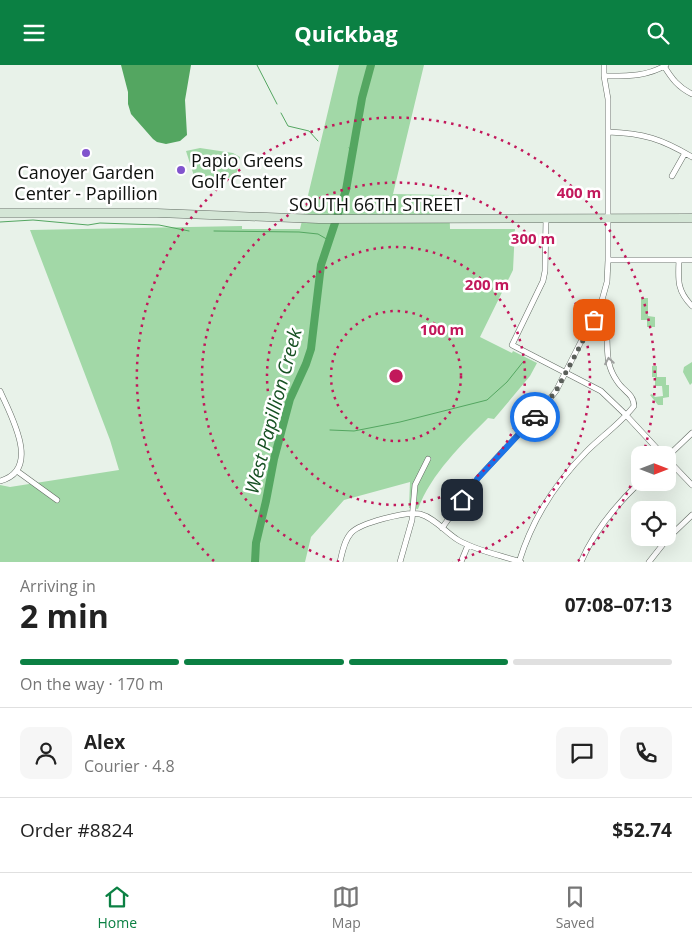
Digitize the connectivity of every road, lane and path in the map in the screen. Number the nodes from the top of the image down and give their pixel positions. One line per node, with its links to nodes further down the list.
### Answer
1 (604, 65): 3 (street)
2 (665, 66): 3 (street); 4 (street)
3 (604, 76): 5 (street)
4 (692, 94)
5 (608, 132): 6 (street); 10 (street)
6 (684, 153): 7 (street); 8 (street)
7 (692, 157)
8 (672, 176)
9 (0, 213): 11 (street, SOUTH 66TH STREET)
10 (608, 218): 11 (street, SOUTH 66TH STREET); 12 (street, SOUTH 66TH STREET); 13 (street)
11 (546, 219): 18 (street)
12 (692, 219)
13 (608, 260): 14 (street); 17 (street)
14 (679, 260): 15 (street); 16 (street)
15 (692, 260)
16 (692, 306)
17 (594, 320): 18 (street); 20 (street, one-way to 17)
18 (566, 373): 20 (street); 33 (street)
19 (0, 391): 26 (street)
20 (626, 414): 22 (street); 38 (street)
21 (692, 433): 23 (street)
22 (655, 446)
23 (676, 450)
24 (428, 459): 31 (street)
25 (676, 467): 28 (street)
26 (17, 471): 27 (street); 30 (street)
27 (0, 481)
28 (692, 485)
29 (631, 491): 39 (street)
30 (56, 500)
31 (413, 514): 33 (street); 35 (street); 36 (street)
32 (692, 515): 40 (street)
33 (442, 528): 34 (street)
34 (468, 545): 37 (street); 38 (street)
35 (340, 562)
36 (400, 562)
37 (461, 562)
38 (520, 562)
39 (581, 562)
40 (649, 562)

